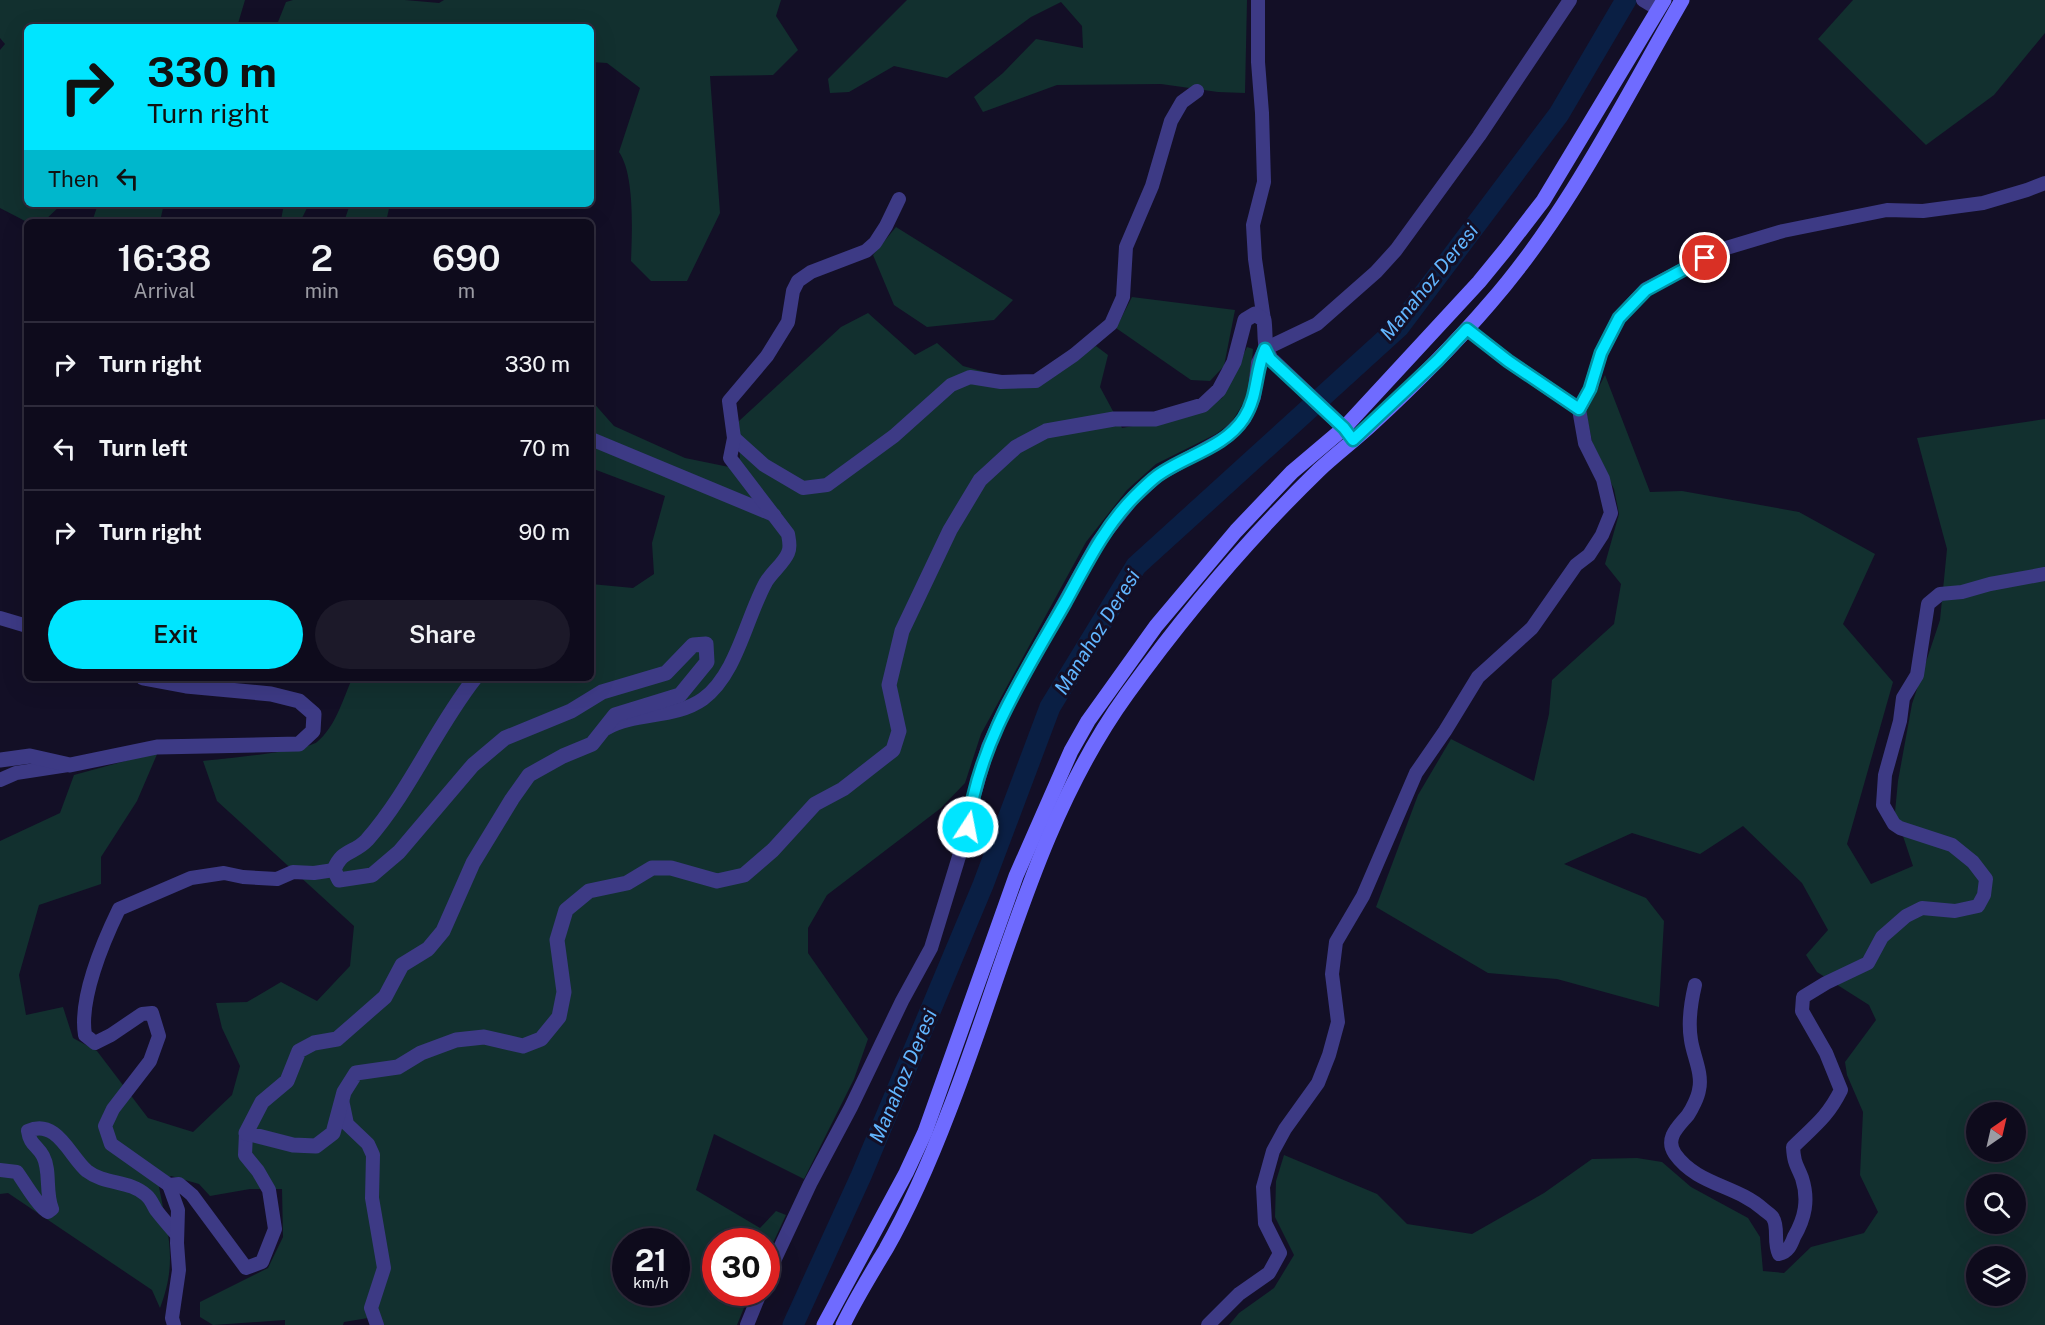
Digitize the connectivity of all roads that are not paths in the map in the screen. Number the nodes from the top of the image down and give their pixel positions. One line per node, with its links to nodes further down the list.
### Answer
1 (1258, 0): 8 (street)
2 (1570, 0): 10 (street)
3 (1682, 0): 9 (main road)
4 (1654, 3): 12 (main road)
5 (1197, 91): 13 (street)
6 (2045, 183): 11 (street)
7 (899, 199): 13 (street)
8 (1264, 320): 10 (street); 28 (street)
9 (1467, 329): 11 (street); 15 (main road)
10 (1268, 354): 12 (street); 33 (street)
11 (1579, 409): 40 (street)
12 (1338, 423): 15 (street); 38 (main road)
13 (734, 438): 16 (street)
14 (594, 440): 16 (street)
15 (1353, 440): 39 (main road)
16 (774, 516): 22 (street)
17 (2045, 574): 27 (street)
18 (0, 618): 19 (street)
19 (24, 625)
20 (159, 681): 24 (street)
21 (473, 681): 26 (street)
22 (602, 731): 26 (street); 29 (street)
23 (0, 760): 24 (street)
24 (70, 765): 25 (street)
25 (0, 780)
26 (334, 870): 31 (street)
27 (1695, 985)
28 (342, 1100): 29 (street); 36 (street)
29 (246, 1132): 31 (street)
30 (0, 1170): 32 (street)
31 (169, 1185): 32 (street)
32 (177, 1234): 35 (street)
33 (780, 1248)
34 (755, 1306): 37 (street)
35 (174, 1325)
36 (377, 1325)
37 (747, 1325)
38 (824, 1325)
39 (843, 1325)
40 (1208, 1325)

